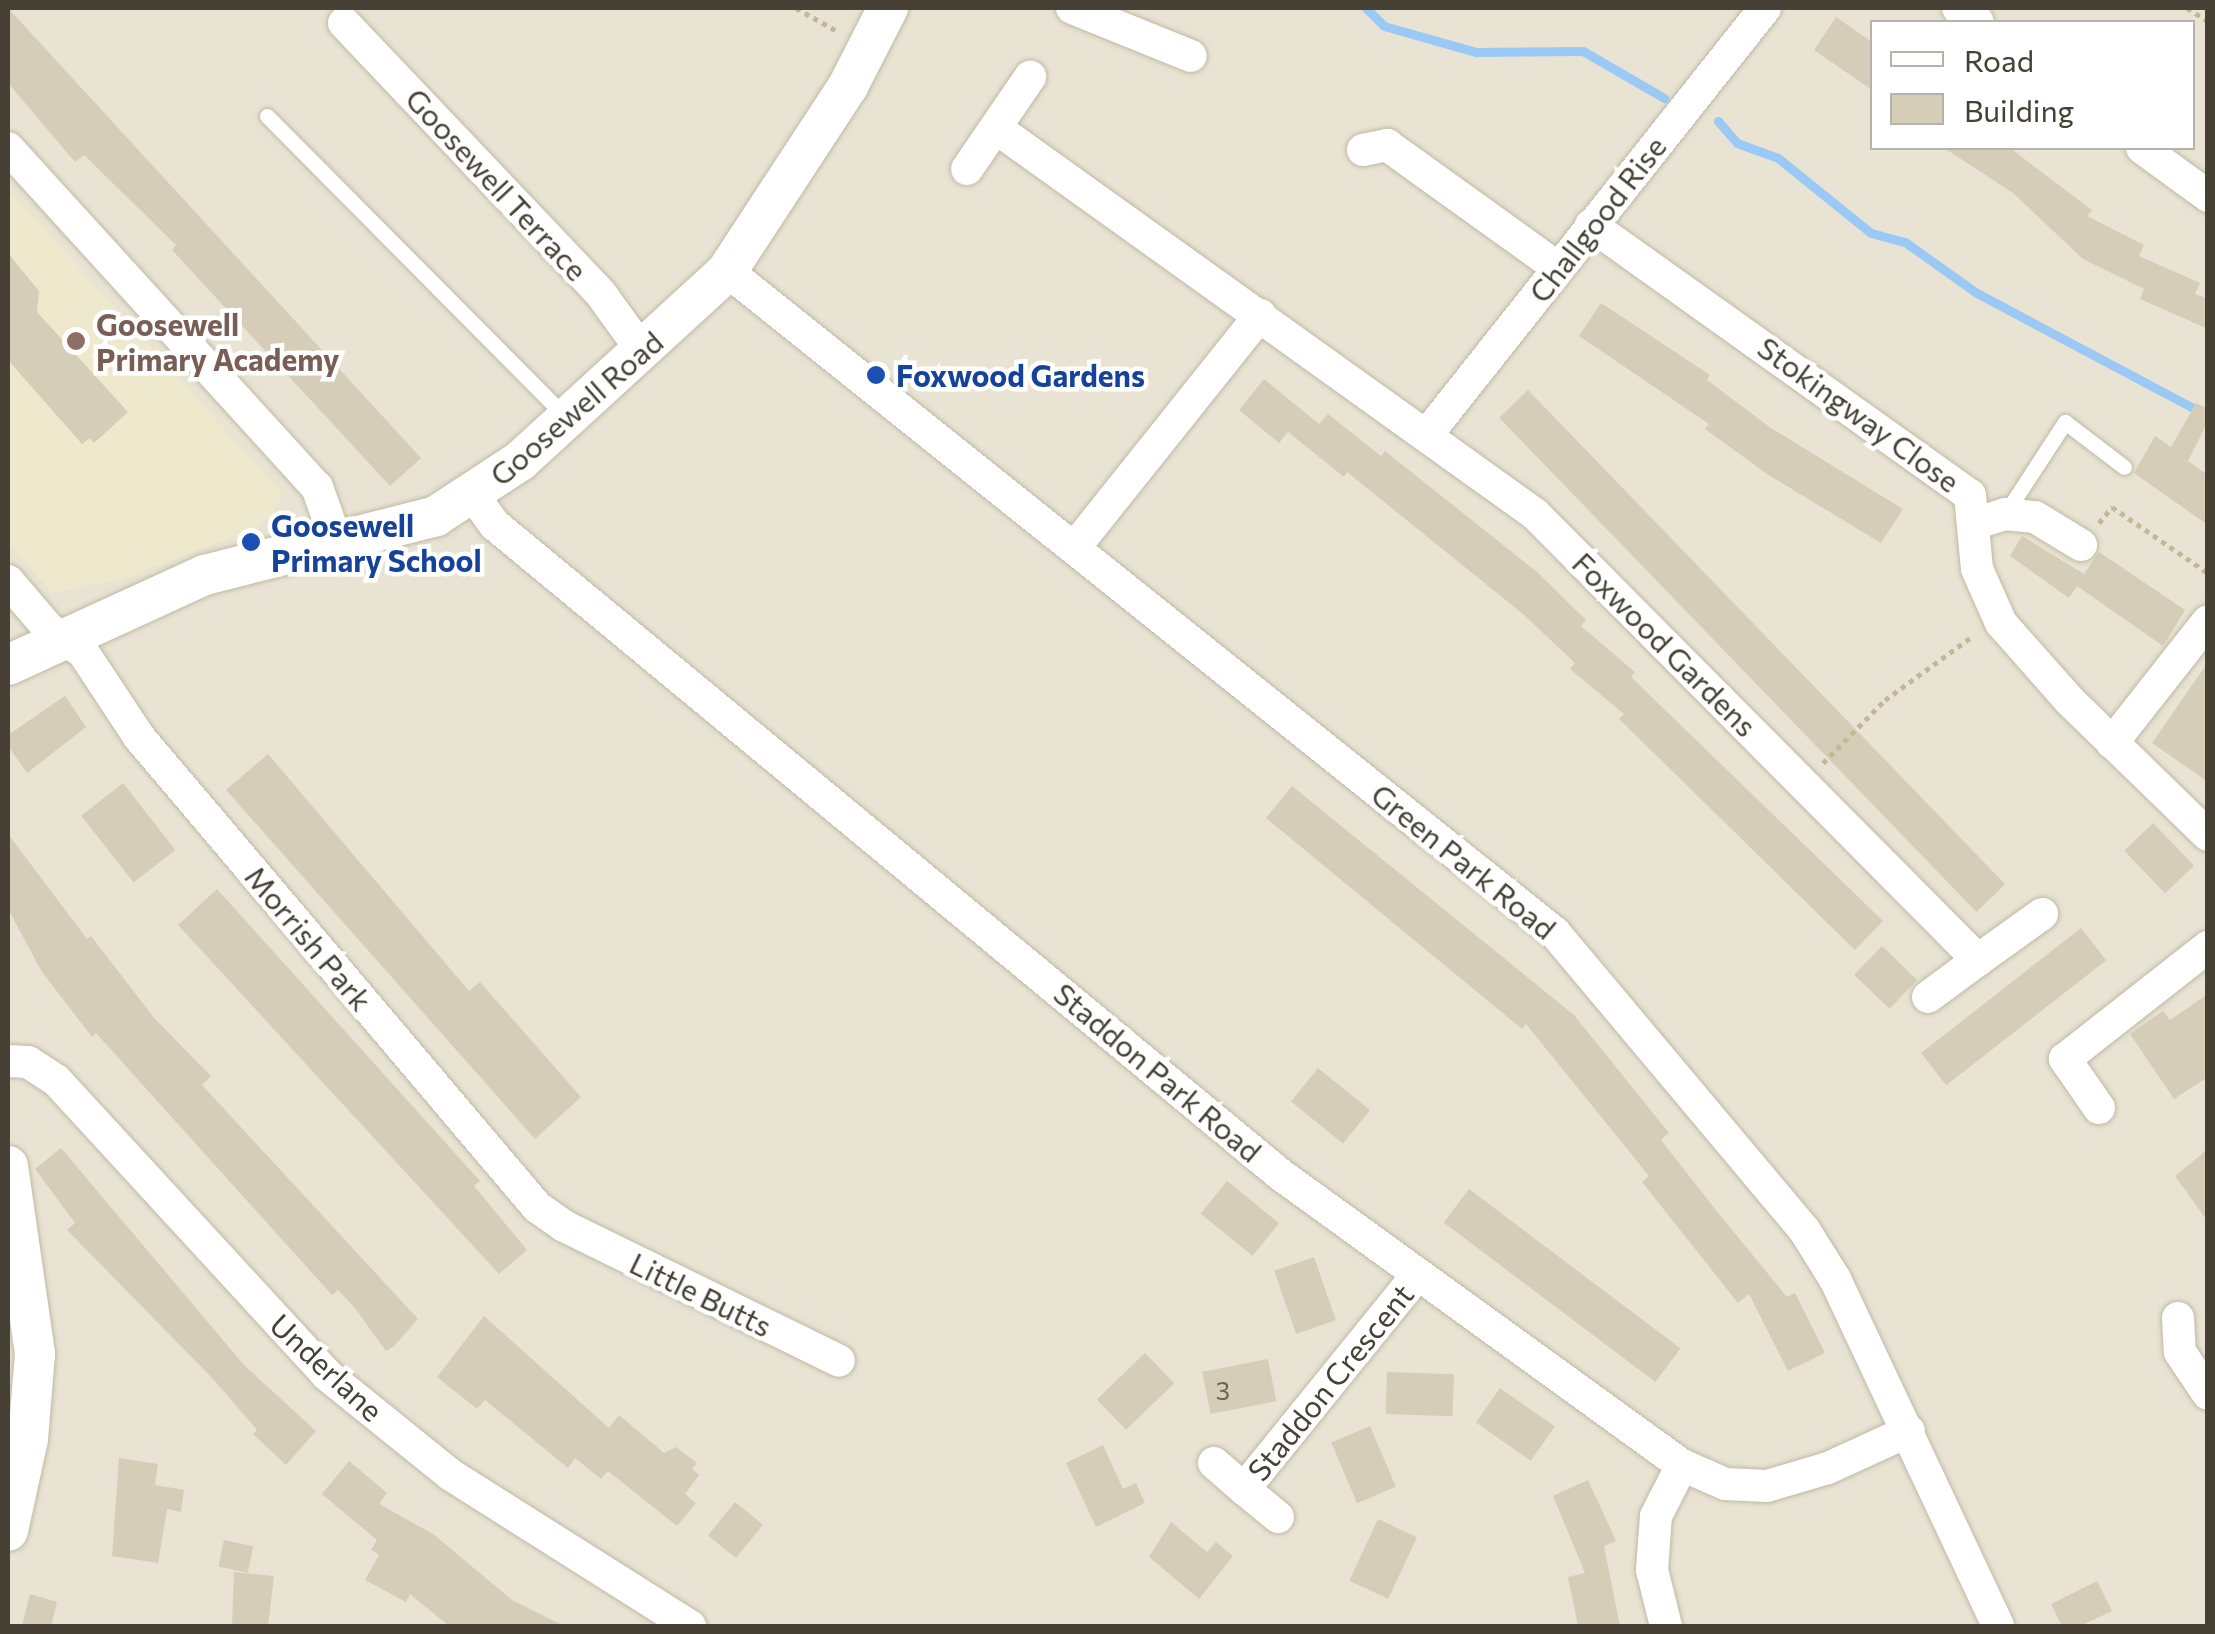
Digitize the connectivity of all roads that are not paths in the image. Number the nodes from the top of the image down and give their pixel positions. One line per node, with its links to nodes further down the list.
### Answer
1 (888, 8): 16 (street, Goosewell Road)
2 (1072, 8): 5 (street)
3 (1764, 8): 14 (street, Challgood Rise)
4 (344, 23): 18 (street, Goosewell Terrace)
5 (1191, 56)
6 (1030, 77): 8 (street)
7 (267, 116): 19 (lane)
8 (996, 128): 12 (street); 17 (street, Foxwood Gardens)
9 (8, 148): 26 (street)
10 (1363, 150): 15 (street)
11 (2145, 150): 13 (street)
12 (967, 168)
13 (2208, 196)
14 (1591, 226): 15 (street, Challgood Rise); 24 (street, Stokingway Close)
15 (1558, 268): 20 (street, Challgood Rise)
16 (727, 271): 18 (street, Goosewell Road); 27 (street, Green Park Road)
17 (1260, 315): 20 (street, Foxwood Gardens); 27 (street)
18 (642, 352): 19 (street, Goosewell Road)
19 (566, 417): 22 (street, Goosewell Road)
20 (1430, 432): 37 (street, Foxwood Gardens)
21 (2124, 466): 23 (lane)
22 (473, 495): 26 (street, Goosewell Road); 43 (street, Staddon Park Road)
23 (2006, 514): 24 (street); 25 (street)
24 (1974, 524): 33 (street, Stokingway Close)
25 (2081, 545)
26 (338, 546): 30 (street, Goosewell Road)
27 (1075, 547): 47 (street, Green Park Road)
28 (8, 582): 30 (street, Morrish Park)
29 (2208, 620): 31 (street)
30 (65, 641): 32 (street, Goosewell Road); 42 (street, Morrish Park)
31 (2197, 656): 33 (street)
32 (8, 665)
33 (2112, 744): 34 (street, Stokingway Close)
34 (2208, 835)
35 (2042, 914): 37 (street)
36 (2208, 947): 40 (street)
37 (1978, 960): 38 (street)
38 (1928, 997)
39 (8, 1062): 53 (street, Underlane)
40 (2099, 1108)
41 (8, 1166): 52 (street)
42 (564, 1226): 45 (street, Little Butts)
43 (1417, 1275): 49 (street, Staddon Park Road); 50 (street, Staddon Crescent)
44 (2178, 1318): 46 (street)
45 (838, 1361)
46 (2208, 1394)
47 (1909, 1430): 49 (street, Staddon Park Road); 55 (street, Green Park Road)
48 (1214, 1463): 50 (street, Staddon Crescent)
49 (1682, 1465): 54 (street)
50 (1244, 1489): 51 (street, Staddon Crescent)
51 (1278, 1517)
52 (8, 1531)
53 (690, 1626)
54 (1666, 1626)
55 (1998, 1626)

